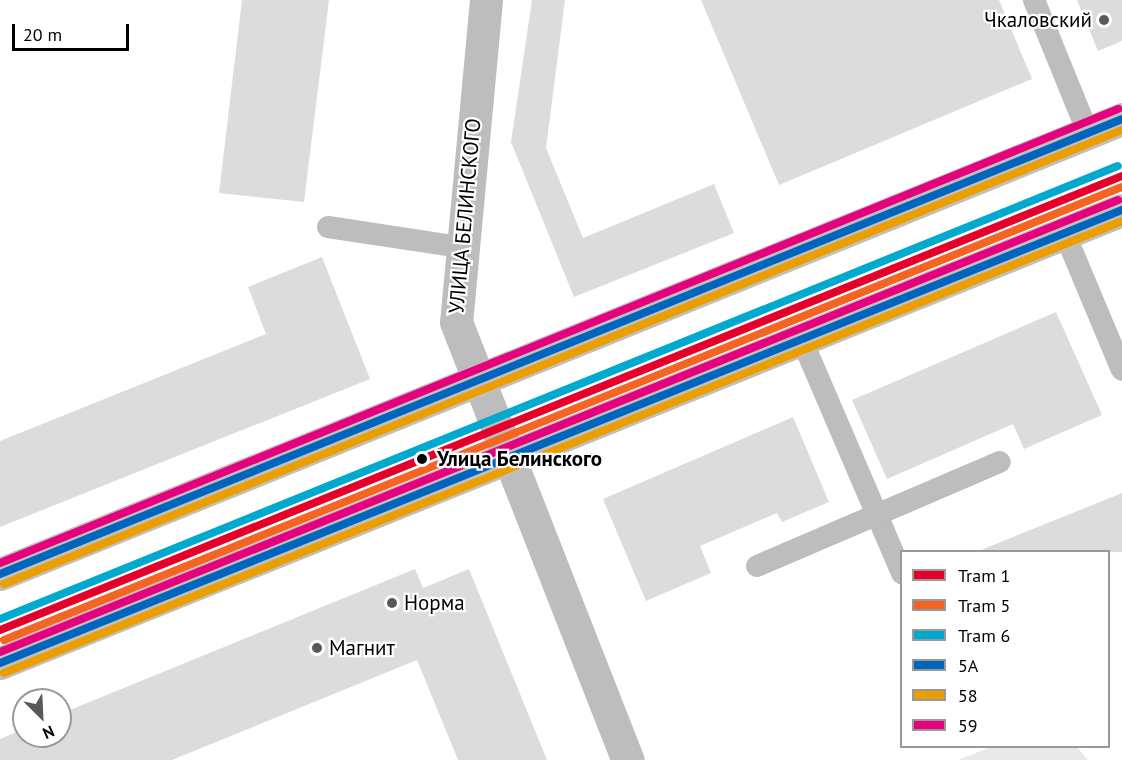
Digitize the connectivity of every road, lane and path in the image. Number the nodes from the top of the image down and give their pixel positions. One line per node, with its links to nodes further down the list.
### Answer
1 (486, 0): 8 (street, УЛИЦА БЕЛИНСКОГО)
2 (1034, 0): 4 (lane)
3 (1122, 119): 4 (main road)
4 (1088, 133): 11 (main road)
5 (1122, 210): 7 (main road)
6 (327, 227): 8 (lane)
7 (1065, 234): 9 (main road); 10 (lane)
8 (460, 247): 11 (street, УЛИЦА БЕЛИНСКОГО)
9 (802, 340): 12 (main road); 14 (lane)
10 (1122, 370)
11 (477, 381): 12 (street, УЛИЦА БЕЛИНСКОГО); 17 (main road)
12 (508, 459): 18 (main road); 19 (street, УЛИЦА БЕЛИНСКОГО)
13 (1000, 462): 14 (lane)
14 (876, 514): 15 (lane); 16 (lane)
15 (757, 566)
16 (900, 568)
17 (0, 574)
18 (0, 663)
19 (628, 760)

